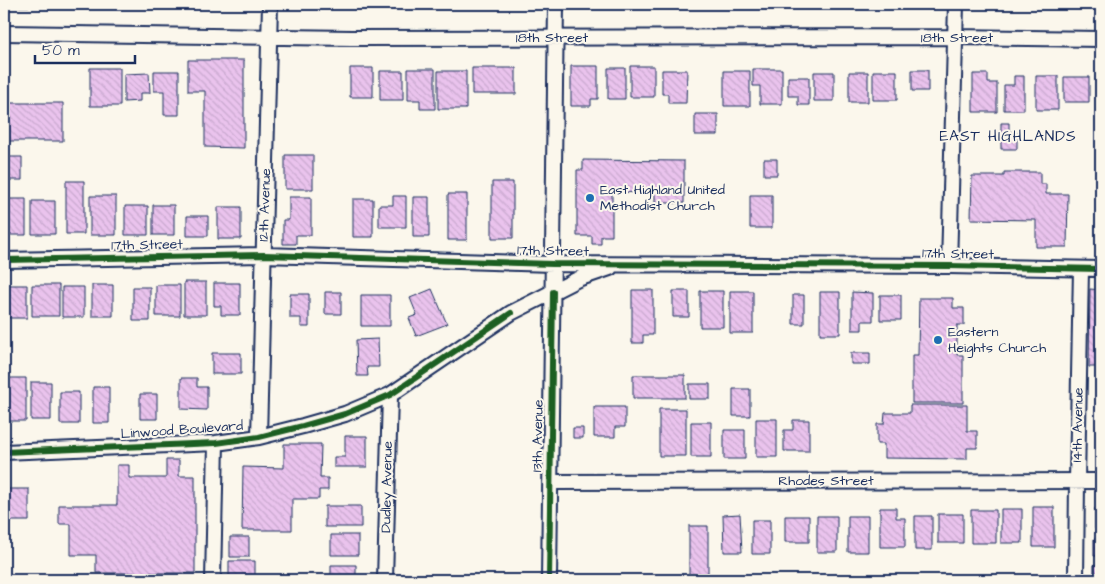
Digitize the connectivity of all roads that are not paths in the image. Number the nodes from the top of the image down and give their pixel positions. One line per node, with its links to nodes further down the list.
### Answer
1 (270, 4): 5 (street, 12th Avenue)
2 (556, 4): 7 (street, 13th Avenue)
3 (956, 4): 6 (street)
4 (4, 33): 5 (street, 18th Street)
5 (270, 36): 7 (street, 18th Street); 9 (street, 12th Avenue)
6 (956, 37): 7 (street, 18th Street); 8 (street, 18th Street); 13 (street)
7 (556, 38): 11 (street, 13th Avenue)
8 (1101, 39)
9 (264, 255): 10 (street, 17th Street); 11 (street, 17th Street); 18 (street, 12th Avenue)
10 (4, 260)
11 (553, 264): 12 (street, 17th Street); 16 (street, 13th Avenue)
12 (619, 264): 13 (street, 17th Street); 16 (street)
13 (949, 266): 14 (street, 17th Street)
14 (1080, 269): 15 (street, 17th Street); 21 (street, 14th Avenue)
15 (1101, 269)
16 (553, 292): 17 (street, Linwood Boulevard); 23 (street, 13th Avenue)
17 (390, 395): 18 (street, Linwood Boulevard); 25 (street, Dudley Avenue)
18 (259, 437): 19 (street, Linwood Boulevard)
19 (216, 443): 20 (street, Linwood Boulevard); 24 (street)
20 (4, 452)
21 (1077, 481): 22 (street, Rhodes Street); 23 (street, Rhodes Street); 27 (street, 14th Avenue)
22 (1101, 481)
23 (550, 482): 26 (street, 13th Avenue)
24 (213, 580)
25 (385, 580)
26 (549, 580)
27 (1076, 580)

